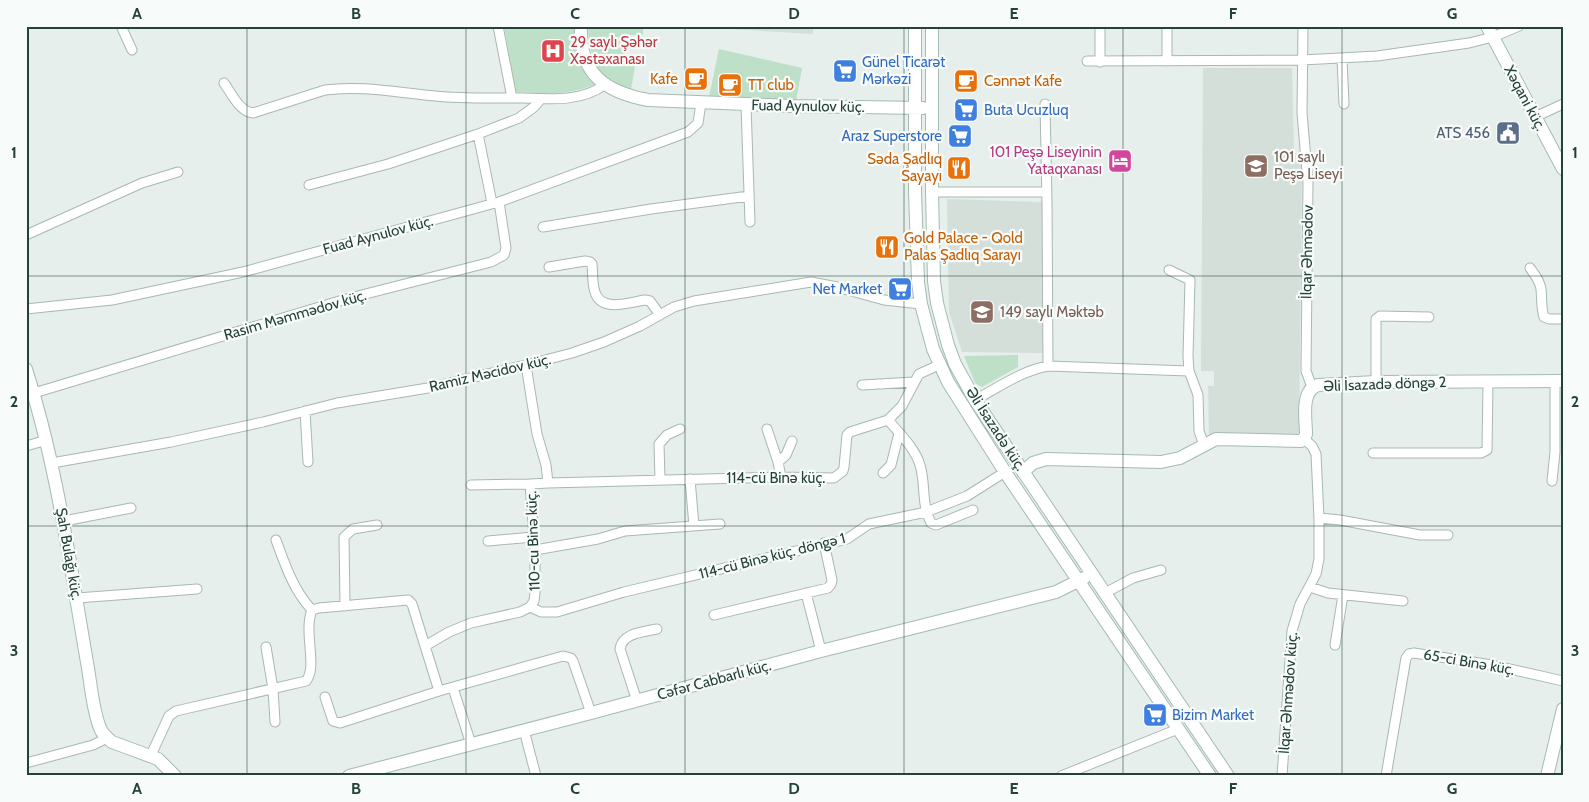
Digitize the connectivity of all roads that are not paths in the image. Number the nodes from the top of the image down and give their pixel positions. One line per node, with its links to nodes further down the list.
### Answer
1 (121, 26): 11 (street)
2 (498, 26): 19 (street)
3 (581, 26): 18 (street)
4 (915, 26): 26 (street, Əli İsazadə küç.)
5 (932, 26): 27 (street, Əli İsazadə küç.)
6 (1100, 26): 16 (street)
7 (1167, 26): 15 (street)
8 (1302, 26): 13 (street, İlqar Əhmədov)
9 (1520, 26): 10 (street)
10 (1490, 32): 12 (street); 28 (street, Xəqani küç.)
11 (132, 50)
12 (1342, 58): 13 (street); 23 (street)
13 (1302, 60): 15 (street); 58 (street, İlqar Əhmədov)
14 (1086, 61): 16 (street)
15 (1167, 61): 16 (street)
16 (1100, 62)
17 (224, 83): 19 (street)
18 (604, 85): 20 (street); 21 (street, Fuad Aynulov küç.)
19 (512, 98): 20 (street)
20 (541, 99): 29 (street)
21 (701, 103): 25 (street, Fuad Aynulov küç.); 36 (street, Fuad Aynulov küç.)
22 (1045, 104): 34 (street)
23 (1344, 104)
24 (1563, 104): 28 (street)
25 (746, 105): 26 (street, Fuad Aynulov küç.); 35 (street)
26 (915, 108): 27 (street, Fuad Aynulov küç.); 43 (street, Əli İsazadə küç.)
27 (933, 108): 33 (street, Əli İsazadə küç.)
28 (1535, 117): 30 (street, Xəqani küç.)
29 (478, 134): 32 (street); 36 (street, Rasim Məmmədov küç.)
30 (1563, 169)
31 (178, 172): 39 (street)
32 (309, 185)
33 (932, 192): 34 (street); 60 (street, Əli İsazadə küç.)
34 (1046, 192): 50 (street)
35 (749, 196): 37 (street); 38 (street)
36 (495, 203): 44 (street, Fuad Aynulov küç.); 59 (street, Rasim Məmmədov küç.)
37 (750, 222)
38 (542, 227)
39 (26, 235)
40 (550, 267): 45 (street)
41 (1530, 268): 47 (street)
42 (1169, 270): 52 (street)
43 (921, 304): 45 (street, Ramiz Məcidov küç.); 48 (street, Əli İsazadə küç.)
44 (26, 309)
45 (660, 315): 49 (street, Ramiz Məcidov küç.)
46 (1429, 317): 55 (street)
47 (1563, 319)
48 (940, 364): 54 (street, 114-cü Binə küç.); 75 (street, Əli İsazadə küç.)
49 (526, 365): 61 (street, Ramiz Məcidov küç.); 82 (street, 110-cu Binə küç.)
50 (1048, 366): 52 (street); 60 (street)
51 (26, 369): 59 (street, Şah Bulağı küç.)
52 (1189, 371): 69 (street)
53 (1559, 381): 56 (street, Əli İsazadə döngə 2); 81 (street)
54 (914, 382): 57 (street); 62 (street, 114-cü Binə küç.)
55 (1376, 382): 56 (street, Əli İsazadə döngə 2); 58 (street, Əli İsazadə döngə 2)
56 (1488, 382): 71 (street)
57 (862, 385)
58 (1312, 387): 68 (street, Əli İsazadə döngə 2)
59 (34, 393): 66 (street, Şah Bulağı küç.)
60 (975, 400): 76 (street, Əli İsazadə küç.)
61 (305, 411): 72 (street); 74 (street, Ramiz Məcidov küç.)
62 (888, 420): 65 (street); 78 (street, 114-cü Binə küç.)
63 (680, 429): 80 (street)
64 (767, 429): 73 (street)
65 (899, 433): 77 (street); 87 (street)
66 (47, 440): 70 (street); 74 (street, Şah Bulağı küç.)
67 (792, 440): 73 (street)
68 (1304, 440): 69 (street); 88 (street, İlqar Əhmədov küç.)
69 (1204, 445): 76 (street)
70 (26, 446)
71 (1373, 453)
72 (308, 462)
73 (778, 462): 78 (street)
74 (52, 463): 89 (street, Şah Bulağı küç.)
75 (1005, 472): 87 (street, 114-cü Binə küç. döngə 1); 101 (street, Əli İsazadə küç.)
76 (1023, 472): 100 (street, Əli İsazadə küç.)
77 (883, 473)
78 (781, 477): 79 (street, 114-cü Binə küç.)
79 (690, 479): 80 (street, 114-cü Binə küç.); 92 (street)
80 (660, 480): 82 (street, 114-cü Binə küç.)
81 (1552, 481)
82 (548, 483): 83 (street, 110-cu Binə küç.)
83 (530, 484): 84 (street); 94 (street, 110-cu Binə küç.)
84 (471, 486)
85 (131, 508): 89 (street)
86 (973, 510): 87 (street)
87 (926, 512): 97 (street, 114-cü Binə küç. döngə 1)
88 (1319, 518): 93 (street); 102 (street, İlqar Əhmədov küç.)
89 (64, 521): 107 (street, Şah Bulağı küç.)
90 (720, 524): 92 (street)
91 (377, 525): 109 (street)
92 (694, 526): 98 (street)
93 (1448, 535)
94 (533, 537): 96 (street); 98 (street, 110-cu Binə küç.)
95 (276, 540): 111 (street)
96 (488, 541)
97 (824, 544): 104 (street); 110 (street, 114-cü Binə küç. döngə 1)
98 (535, 550): 110 (street, 110-cu Binə küç.)
99 (1161, 570): 105 (street)
100 (1092, 573): 101 (street, Cəfər Cabbarlı küç.); 105 (street, Əli İsazadə küç.)
101 (1078, 581): 117 (street, Cəfər Cabbarlı küç.); 127 (street, Əli İsazadə küç.)
102 (1310, 587): 106 (street); 139 (street, İlqar Əhmədov küç.)
103 (197, 589): 107 (street)
104 (806, 593): 112 (street); 117 (street)
105 (1105, 593): 138 (street, Əli İsazadə küç.)
106 (1342, 595): 108 (street); 114 (street)
107 (77, 598): 129 (street, Şah Bulağı küç.)
108 (1403, 602)
109 (344, 606): 111 (street); 115 (street)
110 (530, 607): 115 (street, 110-cu Binə küç.)
111 (312, 610): 120 (street)
112 (714, 615)
113 (657, 629): 123 (street)
114 (1335, 645)
115 (425, 646): 121 (street)
116 (266, 647): 120 (street)
117 (821, 651): 123 (street, Cəfər Cabbarlı küç.)
118 (1563, 681): 140 (street, 65-ci Binə küç.)
119 (453, 688): 121 (street); 125 (street); 130 (street)
120 (273, 689): 126 (street); 131 (street)
121 (439, 692): 122 (street)
122 (326, 697)
123 (637, 701): 125 (street, Cəfər Cabbarlı küç.)
124 (1563, 708): 141 (street)
125 (590, 713): 128 (street, Cəfər Cabbarlı küç.)
126 (275, 722)
127 (1178, 729): 136 (street); 137 (street, Əli İsazadə küç.)
128 (524, 730): 130 (street, Cəfər Cabbarlı küç.); 135 (street)
129 (107, 738): 131 (street); 132 (street)
130 (472, 744): 134 (street, Cəfər Cabbarlı küç.)
131 (151, 755): 133 (street)
132 (26, 763)
133 (175, 776)
134 (349, 776)
135 (536, 776)
136 (1061, 776)
137 (1210, 776)
138 (1228, 776)
139 (1282, 776)
140 (1386, 776)
141 (1547, 776)

